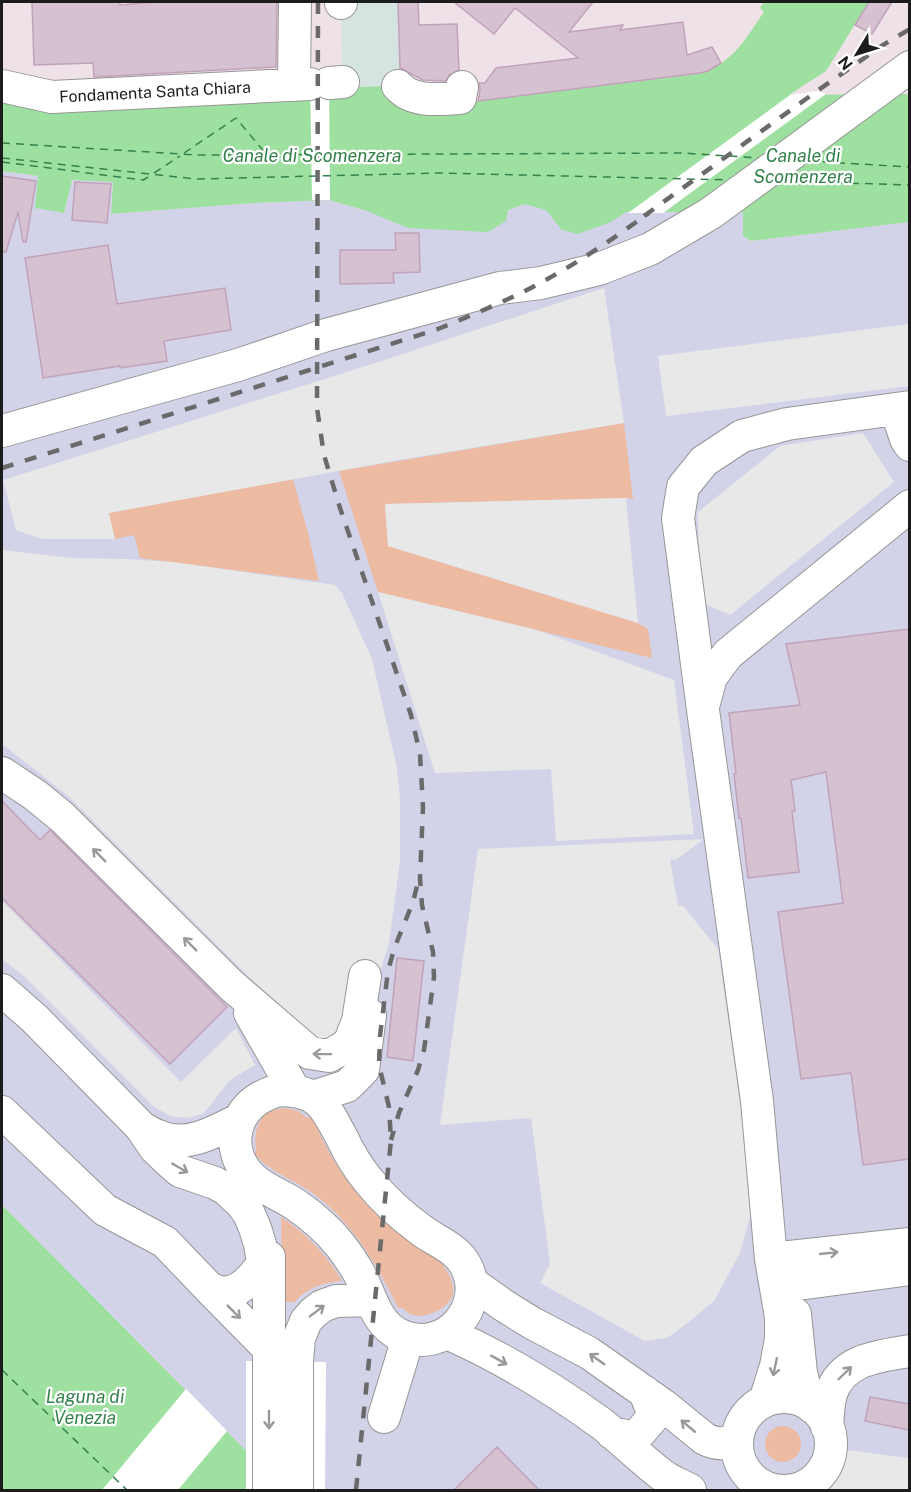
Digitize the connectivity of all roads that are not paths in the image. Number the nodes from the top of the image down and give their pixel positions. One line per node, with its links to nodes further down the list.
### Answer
1 (295, 2): 3 (street, Fondamenta Santa Chiara)
2 (909, 67): 7 (street)
3 (2, 86)
4 (398, 86): 5 (street)
5 (462, 87)
6 (903, 408): 8 (street); 10 (street)
7 (3, 431)
8 (909, 445)
9 (909, 506): 10 (street)
10 (703, 710): 21 (street)
11 (2, 773): 12 (street, one-way to 11)
12 (231, 985): 14 (street); 14 (street, one-way to 12)
13 (2, 990): 17 (street)
14 (304, 1094): 16 (street); 24 (street)
15 (2, 1112): 25 (street)
16 (240, 1119): 18 (street); 19 (street)
17 (140, 1126): 18 (street); 23 (street, one-way to 23)
18 (182, 1142): 19 (street)
19 (251, 1176): 23 (street); 26 (street)
20 (909, 1244): 21 (street, one-way to 20)
21 (784, 1267): 22 (street); 32 (street, one-way to 32); 34 (street)
22 (909, 1269)
23 (266, 1271): 25 (street); 30 (street)
24 (472, 1283): 27 (street); 31 (street, one-way to 24)
25 (210, 1288): 30 (street, one-way to 30)
26 (371, 1300): 28 (street); 30 (street, one-way to 26)
27 (447, 1333): 28 (street); 35 (street, one-way to 35)
28 (408, 1338): 33 (street)
29 (909, 1351): 34 (street, one-way to 29)
30 (278, 1357): 39 (street, one-way to 39); 40 (street)
31 (645, 1392): 35 (street); 36 (street, one-way to 31)
32 (765, 1401): 34 (street); 36 (street)
33 (384, 1417)
34 (820, 1417): 38 (street)
35 (612, 1433): 37 (street)
36 (737, 1440): 38 (street)
37 (677, 1486)
38 (779, 1490)
39 (269, 1491)
40 (297, 1491)

